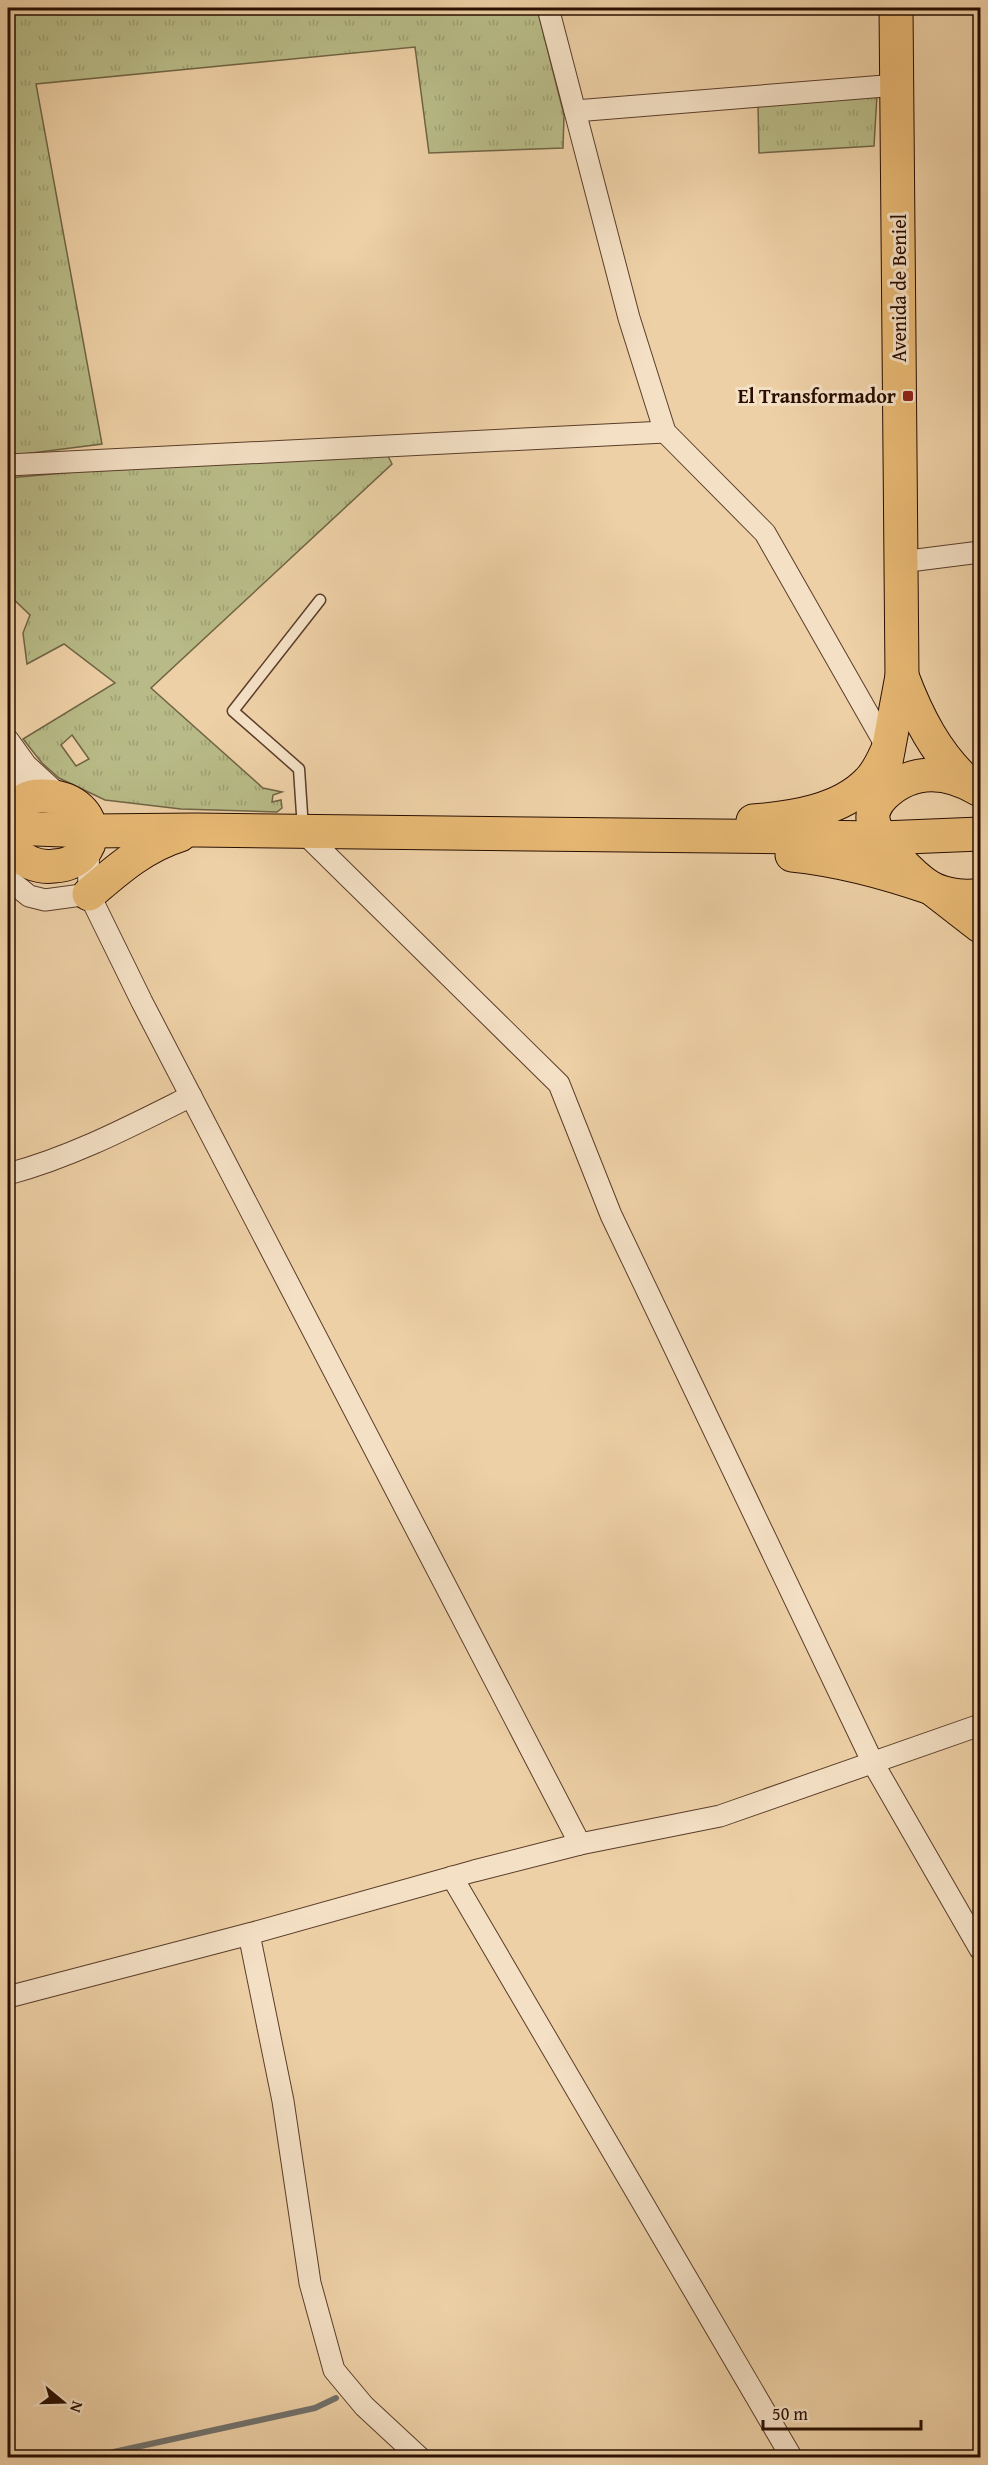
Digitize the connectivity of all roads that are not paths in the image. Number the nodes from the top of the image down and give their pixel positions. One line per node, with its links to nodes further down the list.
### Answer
1 (548, 8): 4 (street)
2 (896, 8): 3 (main road, Avenida de Beniel)
3 (897, 85): 4 (street); 8 (main road, Avenida de Beniel)
4 (575, 111): 5 (street)
5 (665, 432): 6 (street); 12 (street)
6 (8, 465)
7 (981, 552): 8 (street)
8 (901, 562): 10 (main road, Avenida de Beniel)
9 (320, 600): 17 (lane)
10 (902, 676): 12 (main road); 13 (main road)
11 (9, 743): 15 (street); 18 (street)
12 (888, 749): 14 (main road)
13 (976, 786): 14 (main road)
14 (872, 792): 20 (main road); 21 (main road)
15 (79, 819): 16 (main road); 18 (main road); 18 (main road); 23 (street)
16 (196, 830): 17 (main road); 23 (main road)
17 (303, 832): 20 (main road); 29 (street)
18 (13, 834): 23 (street); 23 (street)
19 (981, 834): 21 (main road)
20 (599, 836): 21 (main road); 22 (main road)
21 (882, 838): 22 (main road)
22 (932, 888): 24 (main road); 25 (main road)
23 (89, 894): 26 (street)
24 (981, 896)
25 (981, 926)
26 (191, 1096): 27 (street); 30 (street)
27 (8, 1174)
28 (981, 1725): 29 (street)
29 (873, 1763): 30 (street); 33 (street)
30 (580, 1844): 31 (street)
31 (452, 1877): 32 (street); 36 (street)
32 (249, 1934): 34 (street); 35 (street)
33 (981, 1949)
34 (8, 1998)
35 (420, 2457)
36 (792, 2457)

